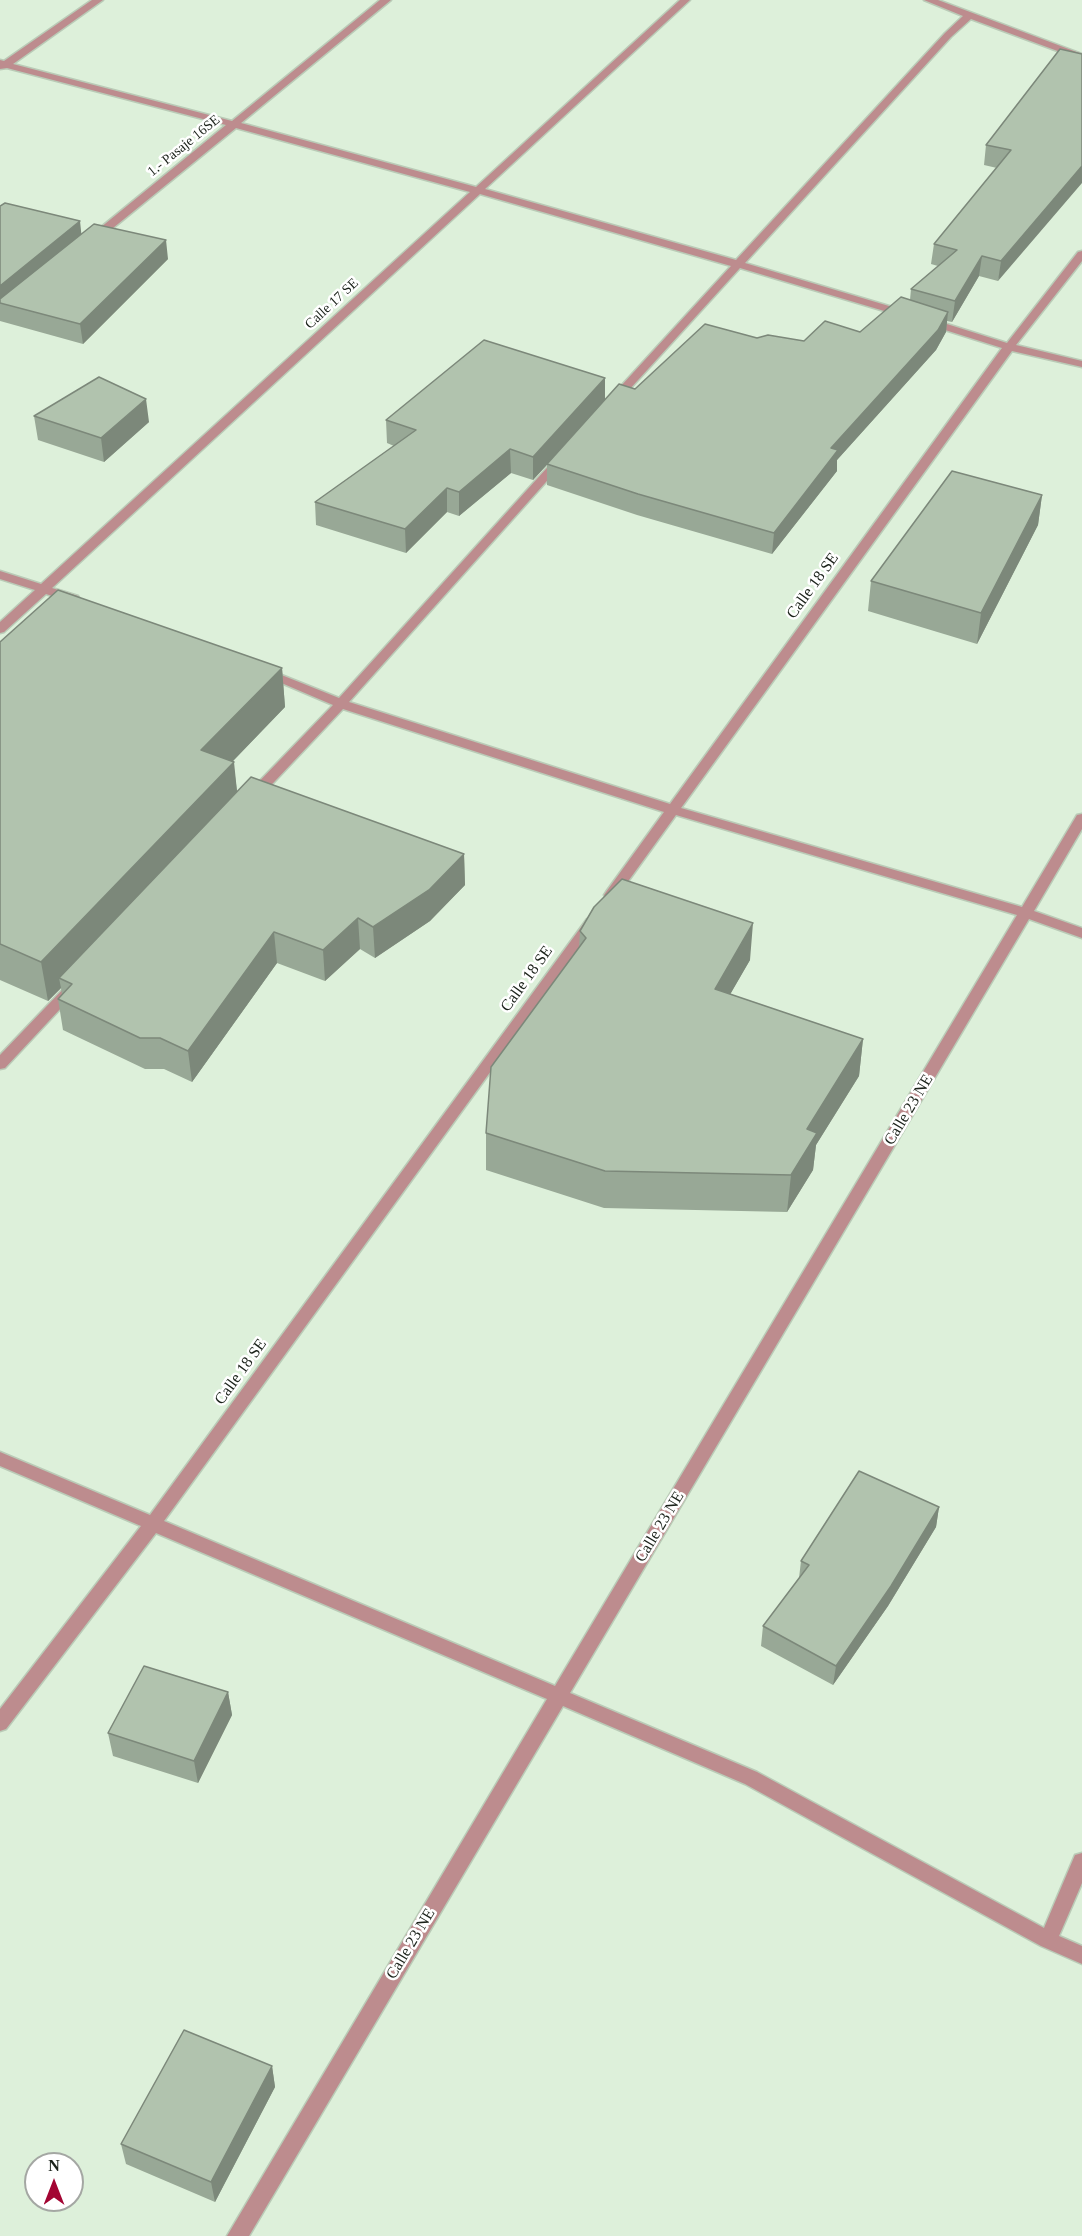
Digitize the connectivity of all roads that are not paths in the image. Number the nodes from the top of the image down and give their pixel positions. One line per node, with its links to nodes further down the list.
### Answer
1 (98, 0): 7 (street)
2 (386, 0): 8 (street, 1.- Pasaje 16SE)
3 (685, 0): 9 (street, Calle 17 SE)
4 (929, 0): 5 (street)
5 (970, 15): 6 (street); 12 (street)
6 (1082, 57)
7 (2, 65): 8 (street)
8 (233, 123): 9 (street); 10 (street, 1.- Pasaje 16SE)
9 (478, 190): 12 (street); 18 (street, Calle 17 SE)
10 (81, 249)
11 (1082, 255): 13 (street, Calle 18 SE)
12 (737, 263): 13 (street); 15 (street)
13 (1009, 346): 14 (street); 24 (street, Calle 18 SE)
14 (1082, 364)
15 (602, 413)
16 (571, 448): 22 (street)
17 (0, 575): 18 (street)
18 (45, 588): 19 (street); 20 (street, Calle 17 SE)
19 (89, 605)
20 (0, 629)
21 (254, 669): 22 (street)
22 (341, 704): 23 (street); 24 (street)
23 (244, 807)
24 (673, 810): 26 (street); 31 (street, Calle 18 SE)
25 (1082, 818): 26 (street, Calle 23 NE)
26 (1026, 913): 27 (street); 32 (street, Calle 23 NE)
27 (1082, 933)
28 (81, 978): 29 (street)
29 (0, 1064)
30 (0, 1459): 31 (street)
31 (152, 1525): 32 (street); 33 (street, Calle 18 SE)
32 (559, 1695): 35 (street); 37 (street, Calle 23 NE)
33 (0, 1723)
34 (1082, 1861): 35 (street)
35 (1048, 1940): 36 (street)
36 (1082, 1955)
37 (237, 2236)

